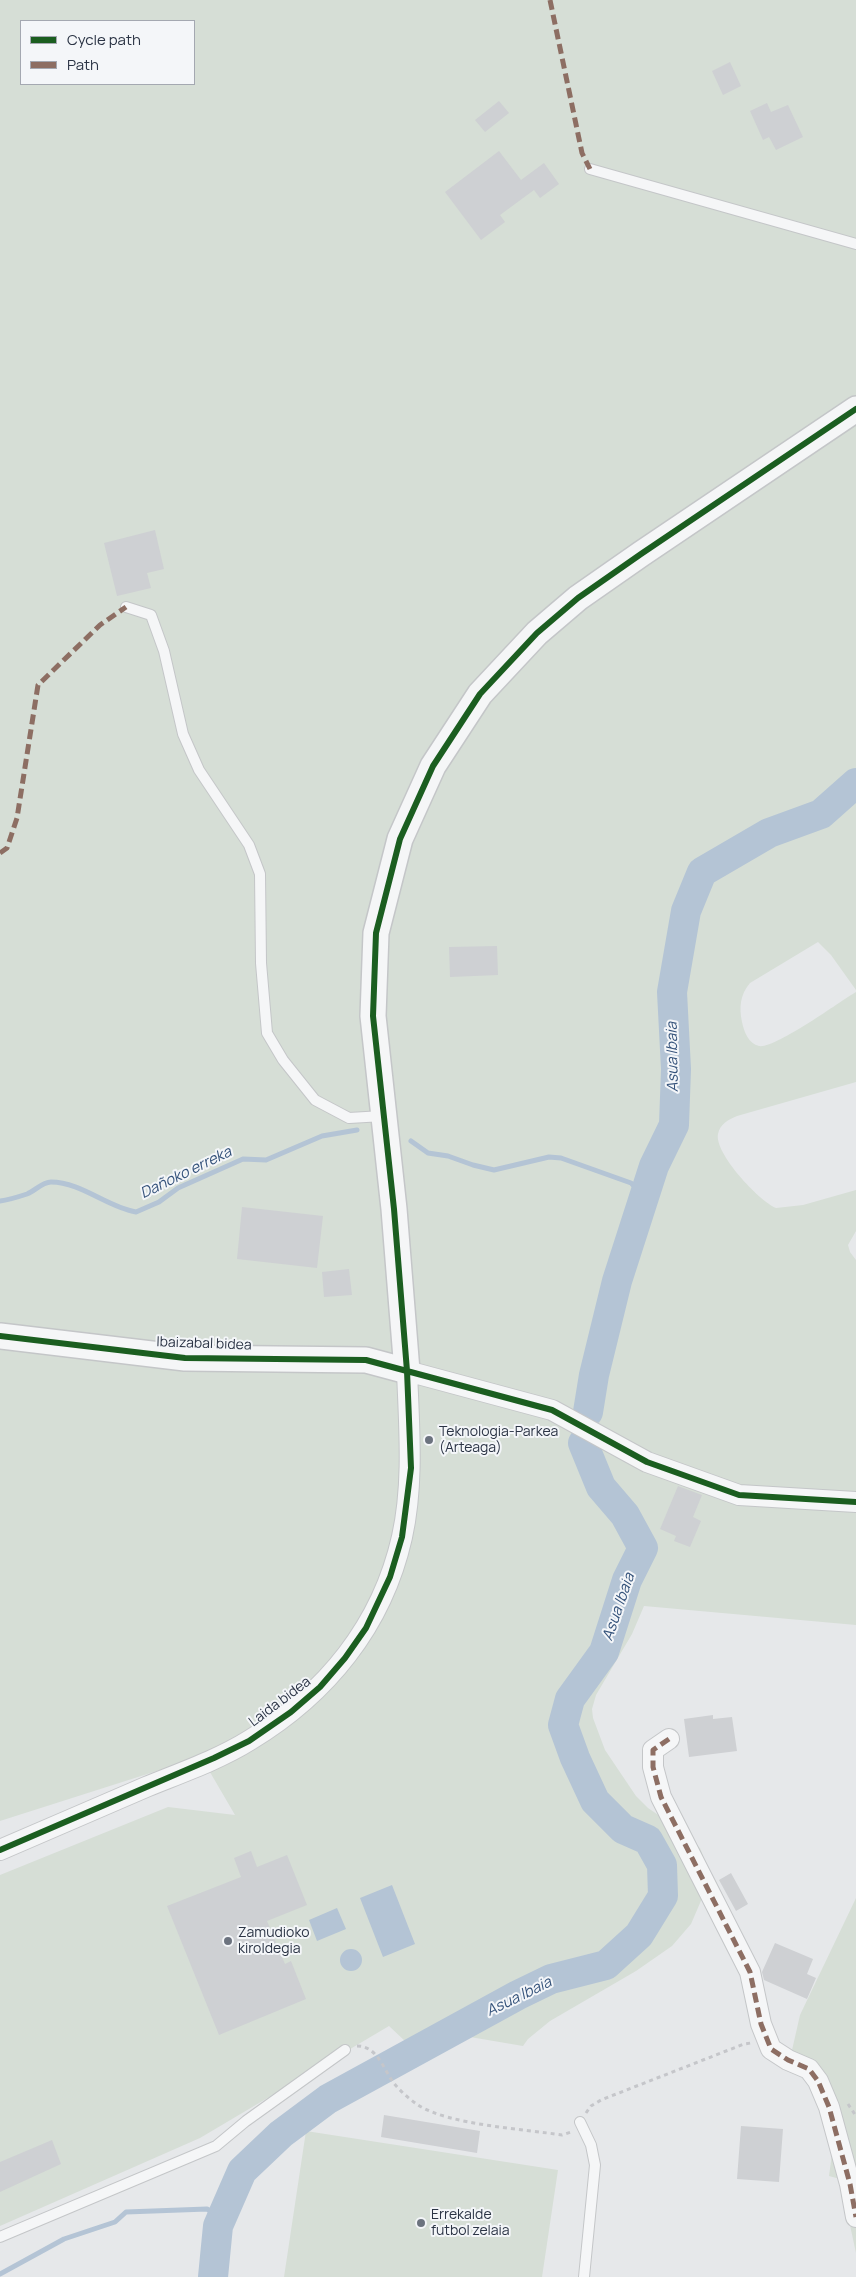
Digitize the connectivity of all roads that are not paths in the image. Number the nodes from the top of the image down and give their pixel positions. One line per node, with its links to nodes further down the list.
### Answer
1 (590, 168): 2 (lane)
2 (856, 244)
3 (856, 409): 5 (street)
4 (126, 607): 5 (lane)
5 (383, 1116): 7 (street)
6 (0, 1336): 7 (street, Ibaizabal bidea)
7 (407, 1371): 8 (street); 10 (street, Laida bidea)
8 (856, 1502)
9 (669, 1739): 13 (street)
10 (0, 1850)
11 (345, 2050): 14 (lane)
12 (580, 2122): 15 (lane)
13 (856, 2217)
14 (0, 2237)
15 (584, 2277)

